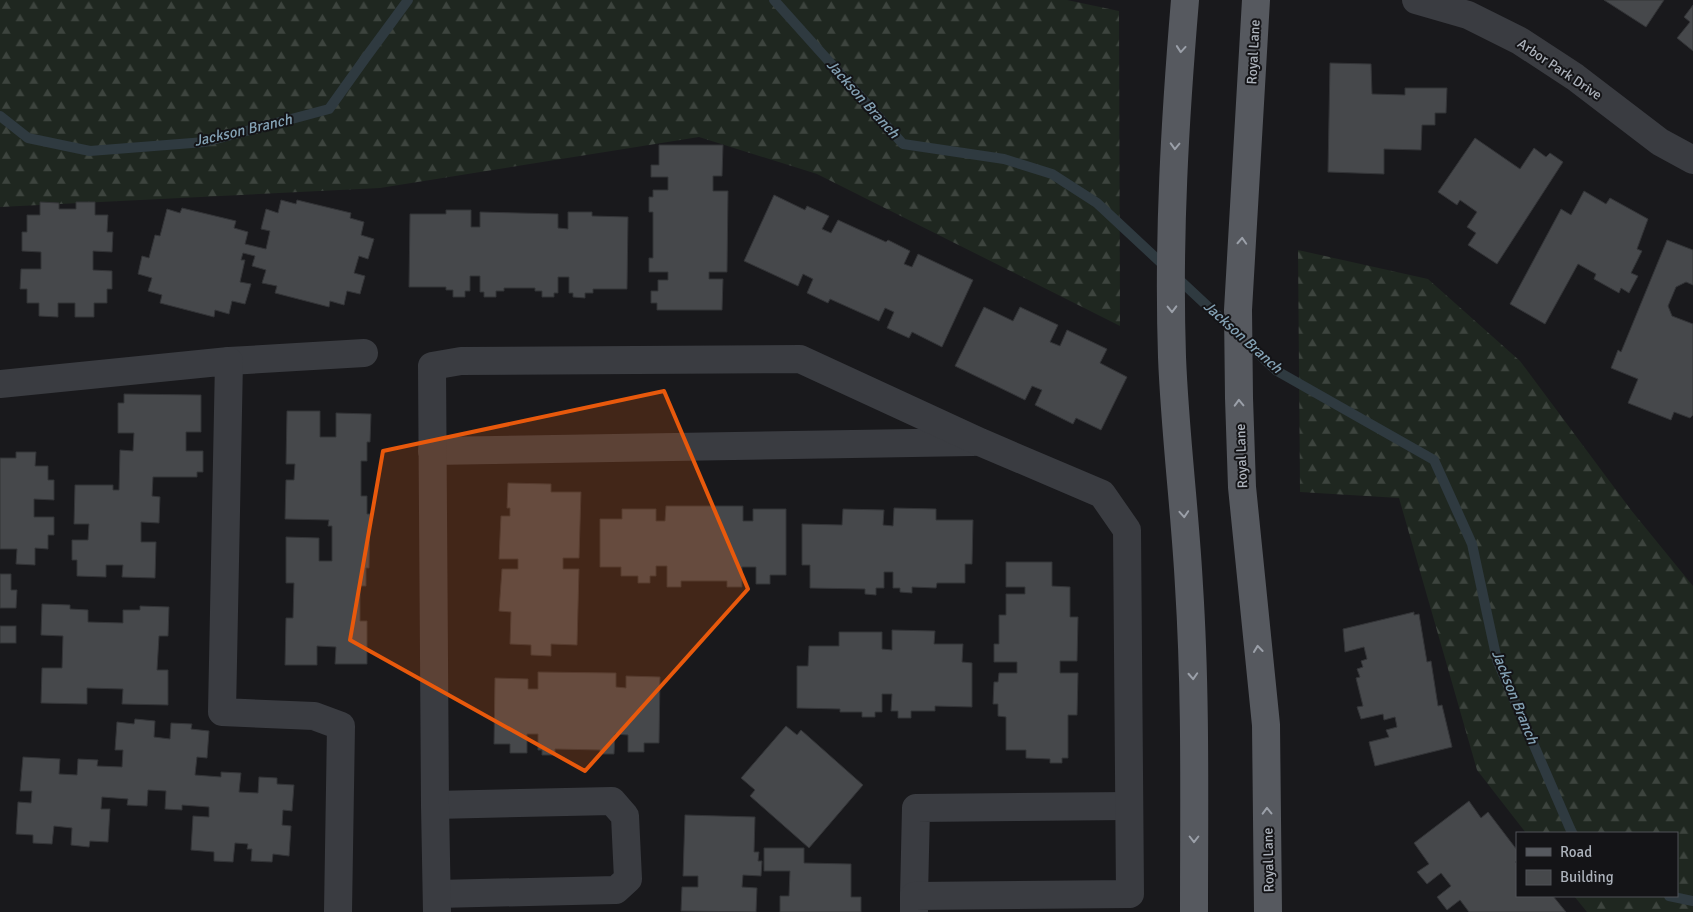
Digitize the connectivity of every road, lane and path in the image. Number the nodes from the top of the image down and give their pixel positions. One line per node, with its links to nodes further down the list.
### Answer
1 (1185, 0): 15 (main road, one-way to 15)
2 (1256, 0): 16 (main road, Royal Lane, one-way to 2)
3 (1416, 0): 4 (street, Arbor Park Drive)
4 (1693, 160)
5 (364, 353): 6 (street)
6 (229, 361): 7 (street); 14 (street)
7 (0, 384)
8 (980, 442): 9 (street); 9 (street); 11 (street)
9 (432, 452): 10 (street)
10 (435, 805): 12 (street); 12 (street)
11 (1130, 806): 13 (street); 13 (street)
12 (437, 903)
13 (914, 904)
14 (338, 912)
15 (1194, 912)
16 (1268, 912)

